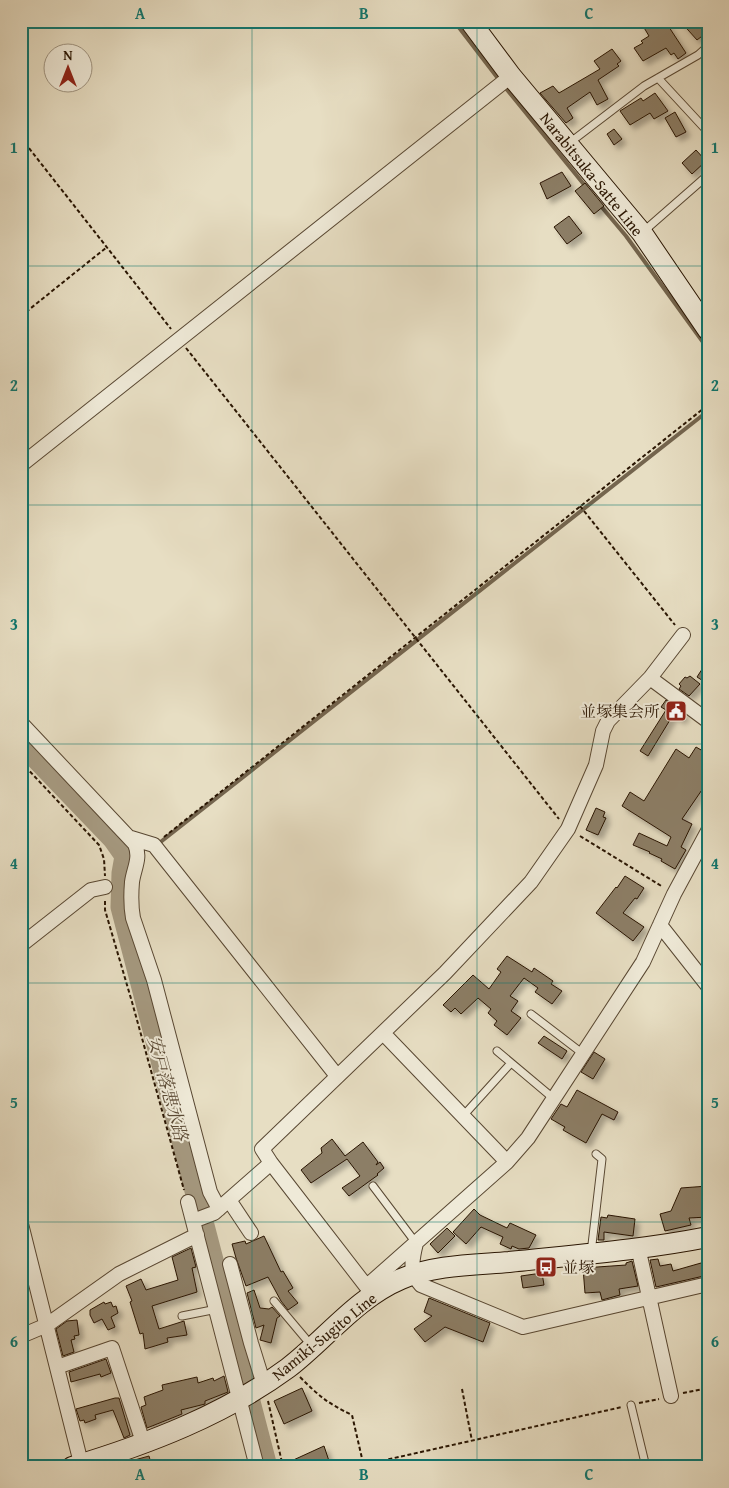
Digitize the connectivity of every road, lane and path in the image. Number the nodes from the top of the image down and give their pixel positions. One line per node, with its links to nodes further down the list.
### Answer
1 (470, 21): 4 (main road, Narabitsuka-Satte Line)
2 (708, 46): 3 (lane)
3 (658, 78): 5 (lane); 7 (lane)
4 (505, 81): 7 (main road, Narabitsuka-Satte Line); 13 (street)
5 (708, 132)
6 (21, 138): 10 (path)
7 (568, 144): 9 (main road, Narabitsuka-Satte Line)
8 (708, 174): 9 (lane)
9 (642, 233): 12 (main road, Narabitsuka-Satte Line)
10 (107, 247): 11 (path); 13 (path)
11 (21, 316)
12 (708, 330)
13 (179, 339): 15 (street); 18 (path)
14 (708, 405): 16 (path)
15 (21, 465)
16 (580, 506): 17 (path); 18 (path)
17 (683, 634): 19 (street)
18 (416, 639): 23 (path); 26 (path)
19 (650, 678): 20 (street); 23 (street)
20 (708, 721)
21 (21, 723): 25 (street)
22 (21, 762): 27 (path)
23 (568, 829): 28 (path); 33 (street)
24 (708, 831): 28 (street)
25 (131, 838): 26 (street); 45 (street)
26 (154, 845): 37 (street)
27 (105, 887): 30 (street); 44 (path)
28 (674, 894): 29 (street)
29 (660, 925): 31 (street); 35 (street)
30 (21, 945)
31 (708, 986)
32 (531, 1014): 35 (lane)
33 (383, 1032): 37 (street); 39 (street)
34 (497, 1051): 36 (lane)
35 (582, 1053): 38 (street)
36 (511, 1063): 38 (lane); 39 (lane)
37 (337, 1076): 41 (street)
38 (553, 1098): 42 (street)
39 (463, 1116): 42 (street)
40 (596, 1154): 52 (lane)
41 (271, 1162): 45 (street); 56 (street)
42 (508, 1162): 50 (street)
43 (373, 1186): 50 (lane)
44 (188, 1202): 47 (street)
45 (221, 1207): 47 (street); 48 (street)
46 (21, 1224): 61 (street)
47 (195, 1228): 59 (street); 61 (street)
48 (251, 1233)
49 (708, 1237): 51 (main road, Namiki-Sugito Line)
50 (416, 1243): 54 (street); 56 (street)
51 (638, 1247): 52 (main road, Namiki-Sugito Line); 57 (street)
52 (591, 1253): 54 (main road, Namiki-Sugito Line)
53 (230, 1264): 66 (street)
54 (414, 1274): 56 (main road, Namiki-Sugito Line); 57 (street)
55 (708, 1284): 57 (street)
56 (370, 1290): 63 (main road, Namiki-Sugito Line)
57 (649, 1298): 69 (street)
58 (274, 1301): 63 (lane)
59 (217, 1310): 60 (lane); 70 (street)
60 (182, 1316)
61 (47, 1325): 62 (street); 65 (street)
62 (21, 1336)
63 (313, 1347): 64 (main road, Namiki-Sugito Line)
64 (290, 1366): 66 (main road, Namiki-Sugito Line); 75 (path)
65 (57, 1367): 73 (street); 74 (street)
66 (264, 1385): 70 (main road, Namiki-Sugito Line); 77 (path)
67 (708, 1388): 69 (path)
68 (462, 1389): 72 (path)
69 (671, 1396): 71 (path)
70 (239, 1400): 73 (main road); 76 (street)
71 (631, 1405): 72 (path); 78 (lane)
72 (472, 1441): 75 (path)
73 (143, 1442): 74 (main road)
74 (79, 1466)
75 (364, 1466)
76 (257, 1467)
77 (283, 1467)
78 (646, 1467)

